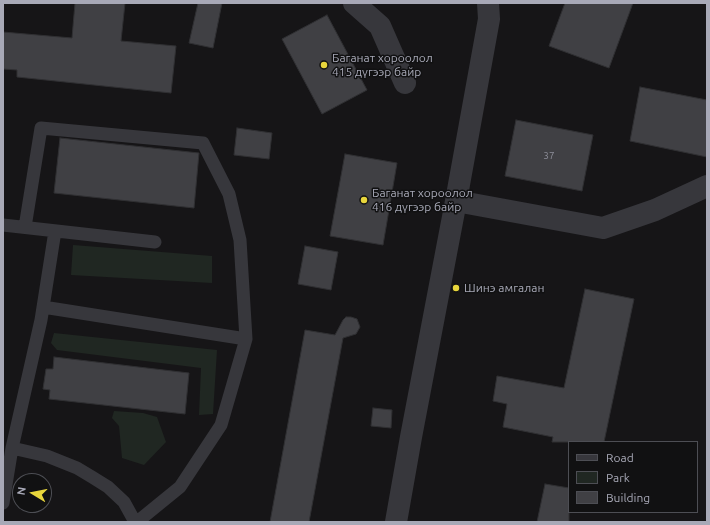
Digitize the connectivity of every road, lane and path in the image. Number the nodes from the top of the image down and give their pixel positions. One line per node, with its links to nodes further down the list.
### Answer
1 (354, 3): 3 (street)
2 (488, 3): 5 (street)
3 (405, 83)
4 (706, 191): 5 (street)
5 (456, 201): 15 (street)
6 (3, 225): 7 (lane)
7 (25, 227): 8 (lane); 11 (lane)
8 (54, 231): 9 (lane); 10 (lane)
9 (156, 242)
10 (43, 307): 11 (lane); 12 (lane)
11 (246, 338): 14 (lane)
12 (12, 448): 13 (lane); 14 (lane)
13 (3, 503)
14 (136, 522)
15 (396, 522)

